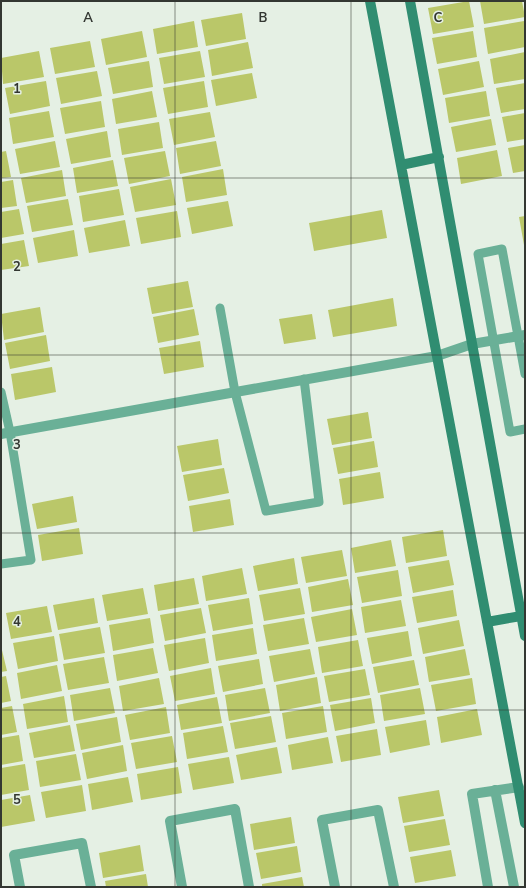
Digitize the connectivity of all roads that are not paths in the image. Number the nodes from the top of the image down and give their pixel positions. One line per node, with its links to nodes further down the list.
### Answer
1 (370, 1): 4 (street)
2 (410, 1): 3 (street)
3 (439, 157): 4 (street); 8 (street)
4 (401, 165): 9 (street)
5 (220, 308): 13 (lane)
6 (522, 336): 7 (street); 7 (lane); 10 (lane)
7 (493, 340): 8 (street); 14 (lane)
8 (472, 344): 9 (street); 17 (street)
9 (437, 356): 11 (street); 18 (street)
10 (525, 374)
11 (304, 380): 13 (street); 13 (lane)
12 (1, 392): 15 (lane)
13 (234, 392): 15 (street)
14 (525, 429)
15 (5, 433): 16 (lane)
16 (1, 564)
17 (521, 616): 18 (street); 19 (street)
18 (487, 622): 20 (street)
19 (525, 636)
20 (518, 787): 21 (street); 22 (street)
21 (495, 790): 29 (street); 30 (street)
22 (525, 823)
23 (20, 887): 24 (street)
24 (91, 887)
25 (182, 887): 26 (street)
26 (249, 887)
27 (335, 887): 28 (street)
28 (394, 887)
29 (488, 887)
30 (514, 887)

